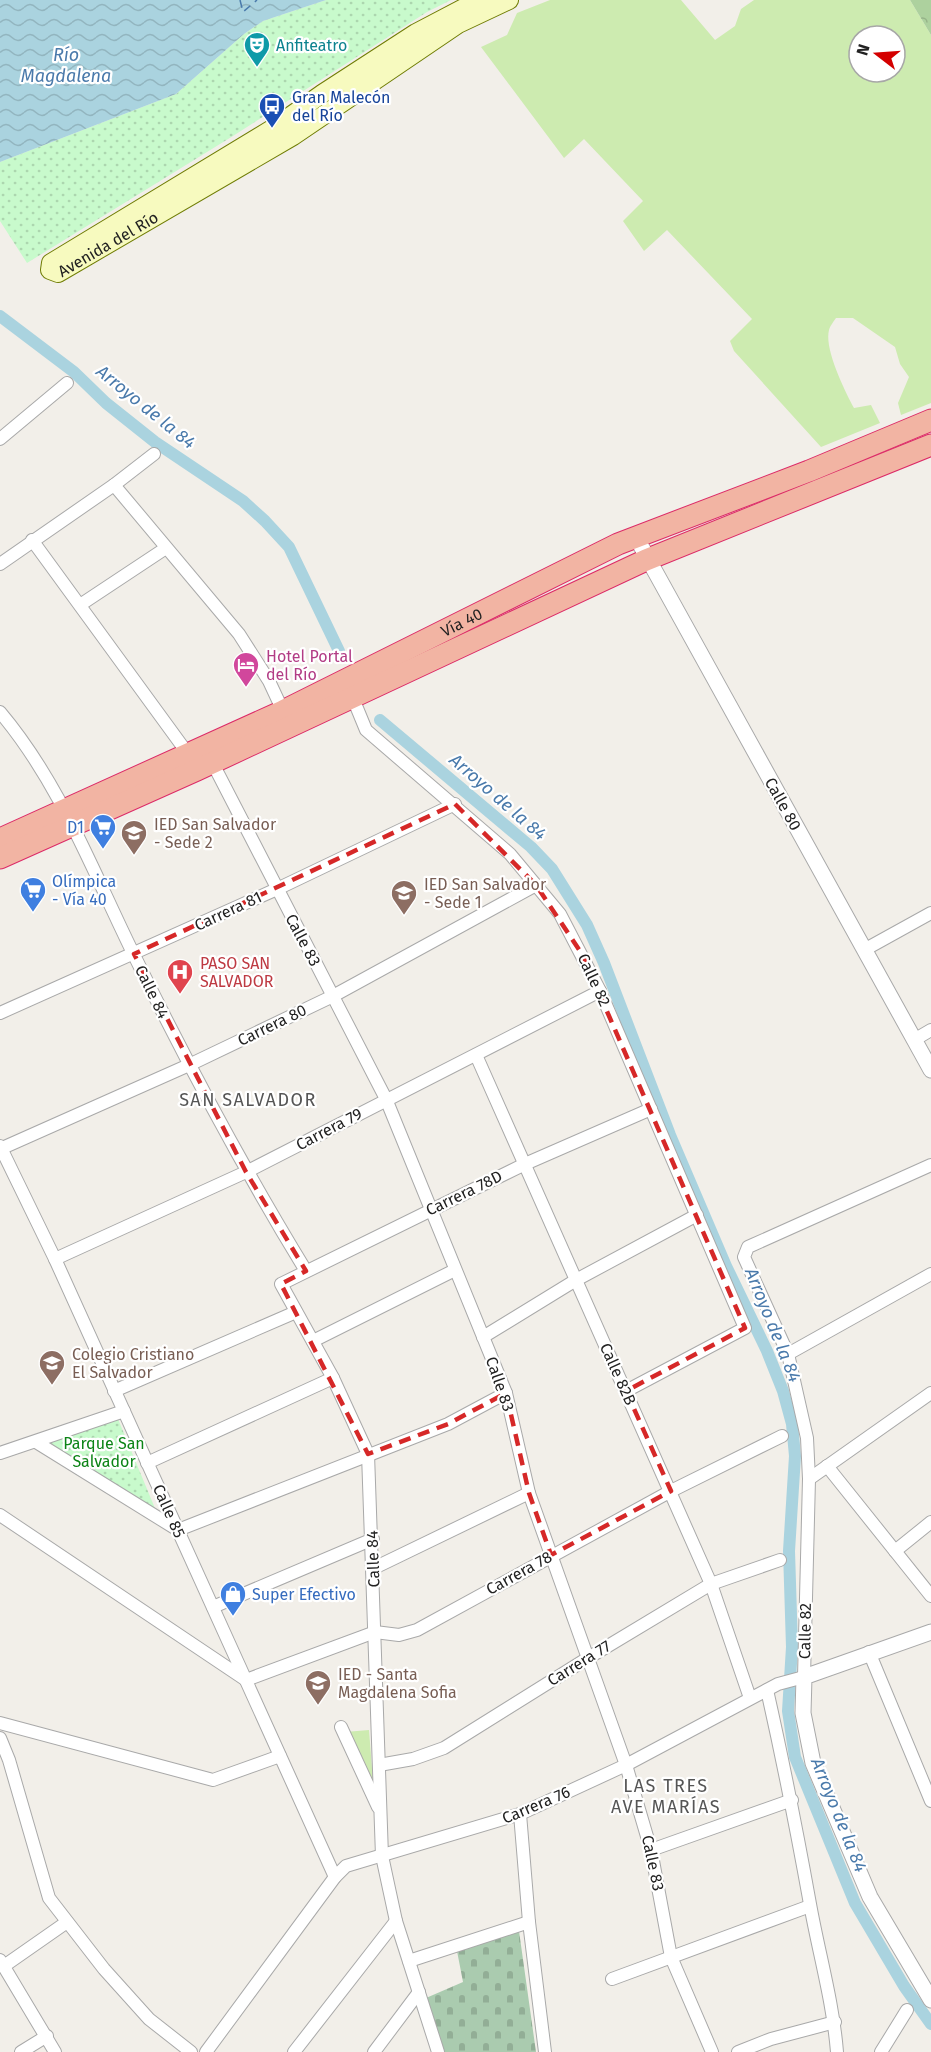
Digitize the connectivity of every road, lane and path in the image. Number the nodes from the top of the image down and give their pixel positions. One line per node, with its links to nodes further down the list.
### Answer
1 (479, 0): 3 (main road, Avenida del Río)
2 (509, 0): 4 (main road, Avenida del Río)
3 (431, 25): 4 (main road); 4 (main road, Avenida del Río)
4 (293, 136)
5 (67, 383): 7 (street)
6 (931, 420): 10 (highway, Vía 40)
7 (0, 439)
8 (931, 445): 12 (highway, Vía 40)
9 (154, 454): 11 (street)
10 (817, 467): 12 (highway); 13 (highway, Vía 40)
11 (114, 485): 14 (street); 15 (street)
12 (827, 487): 16 (highway, Vía 40)
13 (636, 537): 16 (street, Calle 80); 20 (highway, Vía 40)
14 (32, 540): 17 (street); 18 (street, Calle 83)
15 (166, 548): 18 (street); 20 (street)
16 (646, 560): 19 (highway, Vía 40); 30 (street, Calle 80)
17 (0, 564)
18 (80, 605): 22 (street, Calle 83)
19 (352, 696): 22 (highway, Vía 40); 23 (street, Calle 82)
20 (283, 711): 22 (highway, Vía 40)
21 (0, 712): 24 (street, Calle 84)
22 (201, 758): 24 (highway, Vía 40); 28 (street, Calle 83)
23 (455, 804): 27 (street, Calle 82); 28 (street, Carrera 81)
24 (68, 818): 25 (highway, Vía 40); 26 (highway, Vía 40); 31 (street, Calle 84)
25 (0, 839)
26 (0, 858)
27 (537, 885): 32 (street, Calle 82); 33 (street, Carrera 80)
28 (276, 888): 31 (street, Carrera 81); 33 (street, Calle 83)
29 (931, 913): 30 (street)
30 (864, 950): 36 (street, Calle 80)
31 (134, 954): 34 (street, Carrera 81); 38 (street, Calle 84)
32 (600, 991): 37 (street, Carrera 79); 41 (street, Calle 82)
33 (333, 996): 38 (street, Carrera 80); 40 (street, Calle 83)
34 (0, 1013)
35 (931, 1030): 36 (street)
36 (914, 1040): 39 (street, Calle 80)
37 (476, 1055): 40 (street, Carrera 79); 43 (street, Calle 82B)
38 (189, 1065): 42 (street, Carrera 80); 45 (street, Calle 84)
39 (931, 1070)
40 (386, 1100): 45 (street, Carrera 79); 46 (street, Calle 83)
41 (651, 1109): 43 (street, Carrera 78D); 47 (street, Calle 82)
42 (0, 1148): 48 (street, Calle 85)
43 (525, 1164): 46 (street, Carrera 78D); 52 (street, Calle 82B)
44 (931, 1165): 57 (street, Calle 82)
45 (246, 1172): 48 (street, Carrera 79); 50 (street, Calle 84)
46 (431, 1209): 49 (street, Calle 83); 50 (street, Carrera 78D)
47 (697, 1215): 52 (street); 60 (street, Calle 82)
48 (55, 1259): 59 (street, Calle 85)
49 (455, 1270): 55 (street, Calle 83); 56 (street)
50 (306, 1271): 53 (street, Carrera 78D)
51 (931, 1274): 57 (street)
52 (576, 1280): 55 (street); 60 (street, Calle 82B)
53 (281, 1284): 54 (street, Calle 84)
54 (296, 1312): 56 (street, Calle 84); 59 (street)
55 (483, 1336): 61 (street, Calle 83)
56 (313, 1341): 58 (street, Calle 84)
57 (788, 1354): 70 (street, Calle 82)
58 (333, 1378): 67 (street, Calle 84); 68 (street)
59 (114, 1391): 63 (street, Calle 85)
60 (626, 1391): 71 (street, Calle 82B)
61 (506, 1393): 67 (street); 72 (street, Calle 83)
62 (931, 1393): 69 (street)
63 (123, 1411): 65 (street); 68 (street, Calle 85)
64 (782, 1436): 71 (street, Carrera 78)
65 (36, 1442): 66 (street); 75 (street)
66 (0, 1452)
67 (368, 1454): 75 (street); 76 (street, Calle 84)
68 (147, 1463): 75 (street, Calle 85)
69 (827, 1466): 70 (street); 77 (street)
70 (809, 1479): 88 (street, Calle 82)
71 (671, 1491): 78 (street, Carrera 78); 81 (street, Calle 82B)
72 (529, 1493): 78 (street, Calle 83); 80 (street)
73 (0, 1515): 89 (street)
74 (931, 1522): 77 (street)
75 (178, 1530): 83 (street, Calle 85)
76 (373, 1539): 80 (street, Calle 84); 83 (street)
77 (895, 1551): 82 (street)
78 (551, 1555): 84 (street, Carrera 78); 87 (street, Calle 83)
79 (780, 1560): 81 (street, Carrera 77)
80 (374, 1568): 84 (street, Calle 84)
81 (711, 1584): 87 (street, Carrera 77); 91 (street, Calle 82B)
82 (931, 1596)
83 (213, 1607): 89 (street, Calle 85)
84 (375, 1632): 89 (street, Carrera 78); 99 (street, Calle 84)
85 (931, 1632): 86 (street, Carrera 76)
86 (869, 1652): 88 (street, Carrera 76); 101 (street)
87 (588, 1658): 98 (street, Calle 83); 99 (street, Carrera 77)
88 (801, 1677): 90 (street, Carrera 76); 116 (street, Calle 82)
89 (246, 1680): 97 (street, Calle 85)
90 (773, 1687): 91 (street, Carrera 76); 100 (street)
91 (750, 1698): 98 (street, Carrera 76)
92 (0, 1722): 94 (street)
93 (341, 1727): 102 (street)
94 (22, 1729): 96 (street); 97 (street)
95 (0, 1738): 96 (street)
96 (6, 1750): 109 (street)
97 (280, 1756): 106 (street, Calle 85)
98 (626, 1765): 103 (street, Carrera 76); 104 (street, Calle 83)
99 (379, 1766): 102 (street, Calle 84)
100 (792, 1800): 104 (street); 107 (street)
101 (931, 1801)
102 (381, 1813): 105 (street, Calle 84)
103 (520, 1814): 105 (street, Carrera 76); 110 (street)
104 (651, 1850): 111 (street, Calle 83)
105 (382, 1856): 106 (street, Carrera 76); 108 (street, Calle 84)
106 (335, 1877): 123 (street, Carrera 76)
107 (810, 1905): 111 (street); 118 (street)
108 (396, 1921): 112 (street, Calle 84); 124 (street)
109 (67, 1922): 113 (street); 122 (street)
110 (529, 1922): 112 (street); 127 (street)
111 (671, 1957): 114 (street); 128 (street, Calle 83)
112 (409, 1961): 115 (street, Calle 84)
113 (2, 1963): 119 (street)
114 (612, 1979)
115 (419, 1992): 125 (street); 126 (street, Calle 84)
116 (931, 2000)
117 (907, 2010): 131 (street)
118 (835, 2022): 129 (street); 130 (street)
119 (47, 2036): 120 (street); 121 (street)
120 (21, 2052)
121 (55, 2052)
122 (191, 2052)
123 (206, 2052)
124 (294, 2052)
125 (374, 2052)
126 (438, 2052)
127 (545, 2052)
128 (712, 2052)
129 (738, 2052)
130 (837, 2052)
131 (881, 2052)

